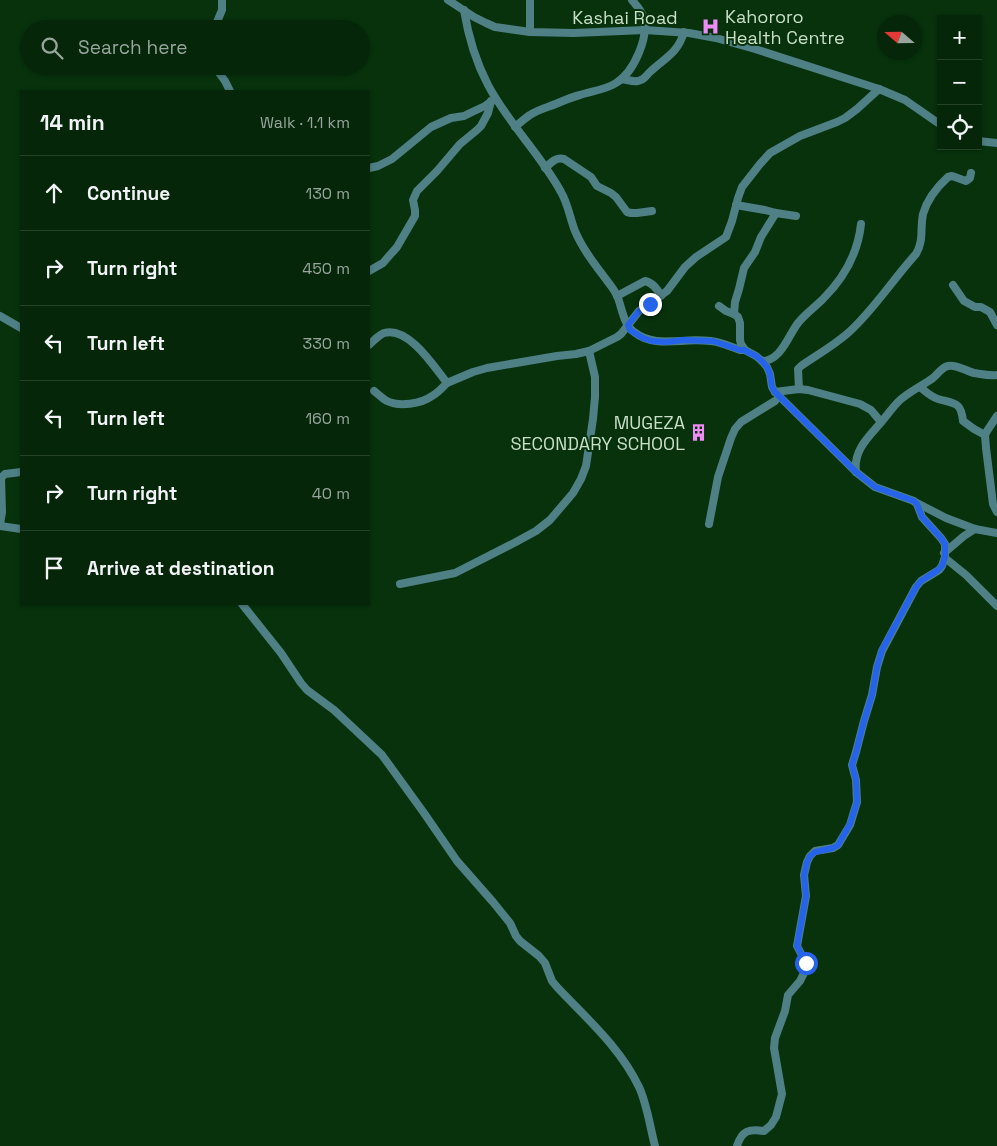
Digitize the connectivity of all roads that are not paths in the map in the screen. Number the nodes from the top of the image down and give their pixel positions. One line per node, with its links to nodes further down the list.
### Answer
1 (222, 0): 6 (street)
2 (448, 0): 5 (street, Kashai Road)
3 (530, 0): 8 (street)
4 (632, 0): 7 (street)
5 (464, 10): 8 (street, Kashai Road); 14 (street)
6 (218, 20)
7 (645, 30): 8 (street, Kashai Road); 9 (street, Kashai Road); 11 (street)
8 (530, 32)
9 (684, 32): 11 (street); 12 (street, Kashai Road)
10 (220, 75): 13 (street)
11 (622, 79): 16 (street)
12 (880, 89): 15 (street, Kashai Road); 22 (street)
13 (229, 90)
14 (493, 99): 16 (street); 19 (street); 27 (street)
15 (937, 122)
16 (515, 127): 20 (street)
17 (982, 141): 18 (street)
18 (997, 143)
19 (370, 168)
20 (545, 168): 23 (street); 29 (street)
21 (971, 174): 45 (street)
22 (736, 205): 24 (street); 30 (street)
23 (652, 211)
24 (776, 213): 25 (street); 33 (street)
25 (796, 216)
26 (861, 224): 41 (street)
27 (370, 270)
28 (953, 285): 32 (street)
29 (617, 296): 30 (street); 35 (street)
30 (661, 296): 35 (street)
31 (720, 306): 33 (street)
32 (994, 311): 36 (street)
33 (734, 314): 39 (street)
34 (0, 316): 37 (street)
35 (628, 325): 39 (street); 40 (street)
36 (997, 325)
37 (20, 327)
38 (370, 344): 43 (street)
39 (744, 350): 41 (street)
40 (589, 351): 43 (street); 63 (street)
41 (762, 361): 47 (street)
42 (997, 375): 44 (street)
43 (447, 384): 46 (street)
44 (920, 387): 50 (street); 52 (street)
45 (799, 389): 47 (street); 50 (street)
46 (374, 392)
47 (775, 392): 54 (street)
48 (775, 401): 57 (street)
49 (997, 416): 51 (street)
50 (881, 422): 54 (street)
51 (994, 424): 52 (street)
52 (985, 435): 56 (street)
53 (20, 472): 58 (street)
54 (856, 472): 55 (street)
55 (914, 501): 60 (street); 62 (street)
56 (997, 512)
57 (709, 524)
58 (0, 525): 59 (street)
59 (20, 529)
60 (975, 529): 61 (street); 62 (street)
61 (997, 532)
62 (944, 555): 65 (street); 67 (street)
63 (400, 584)
64 (243, 605): 66 (street)
65 (997, 606)
66 (655, 1146)
67 (737, 1146)

